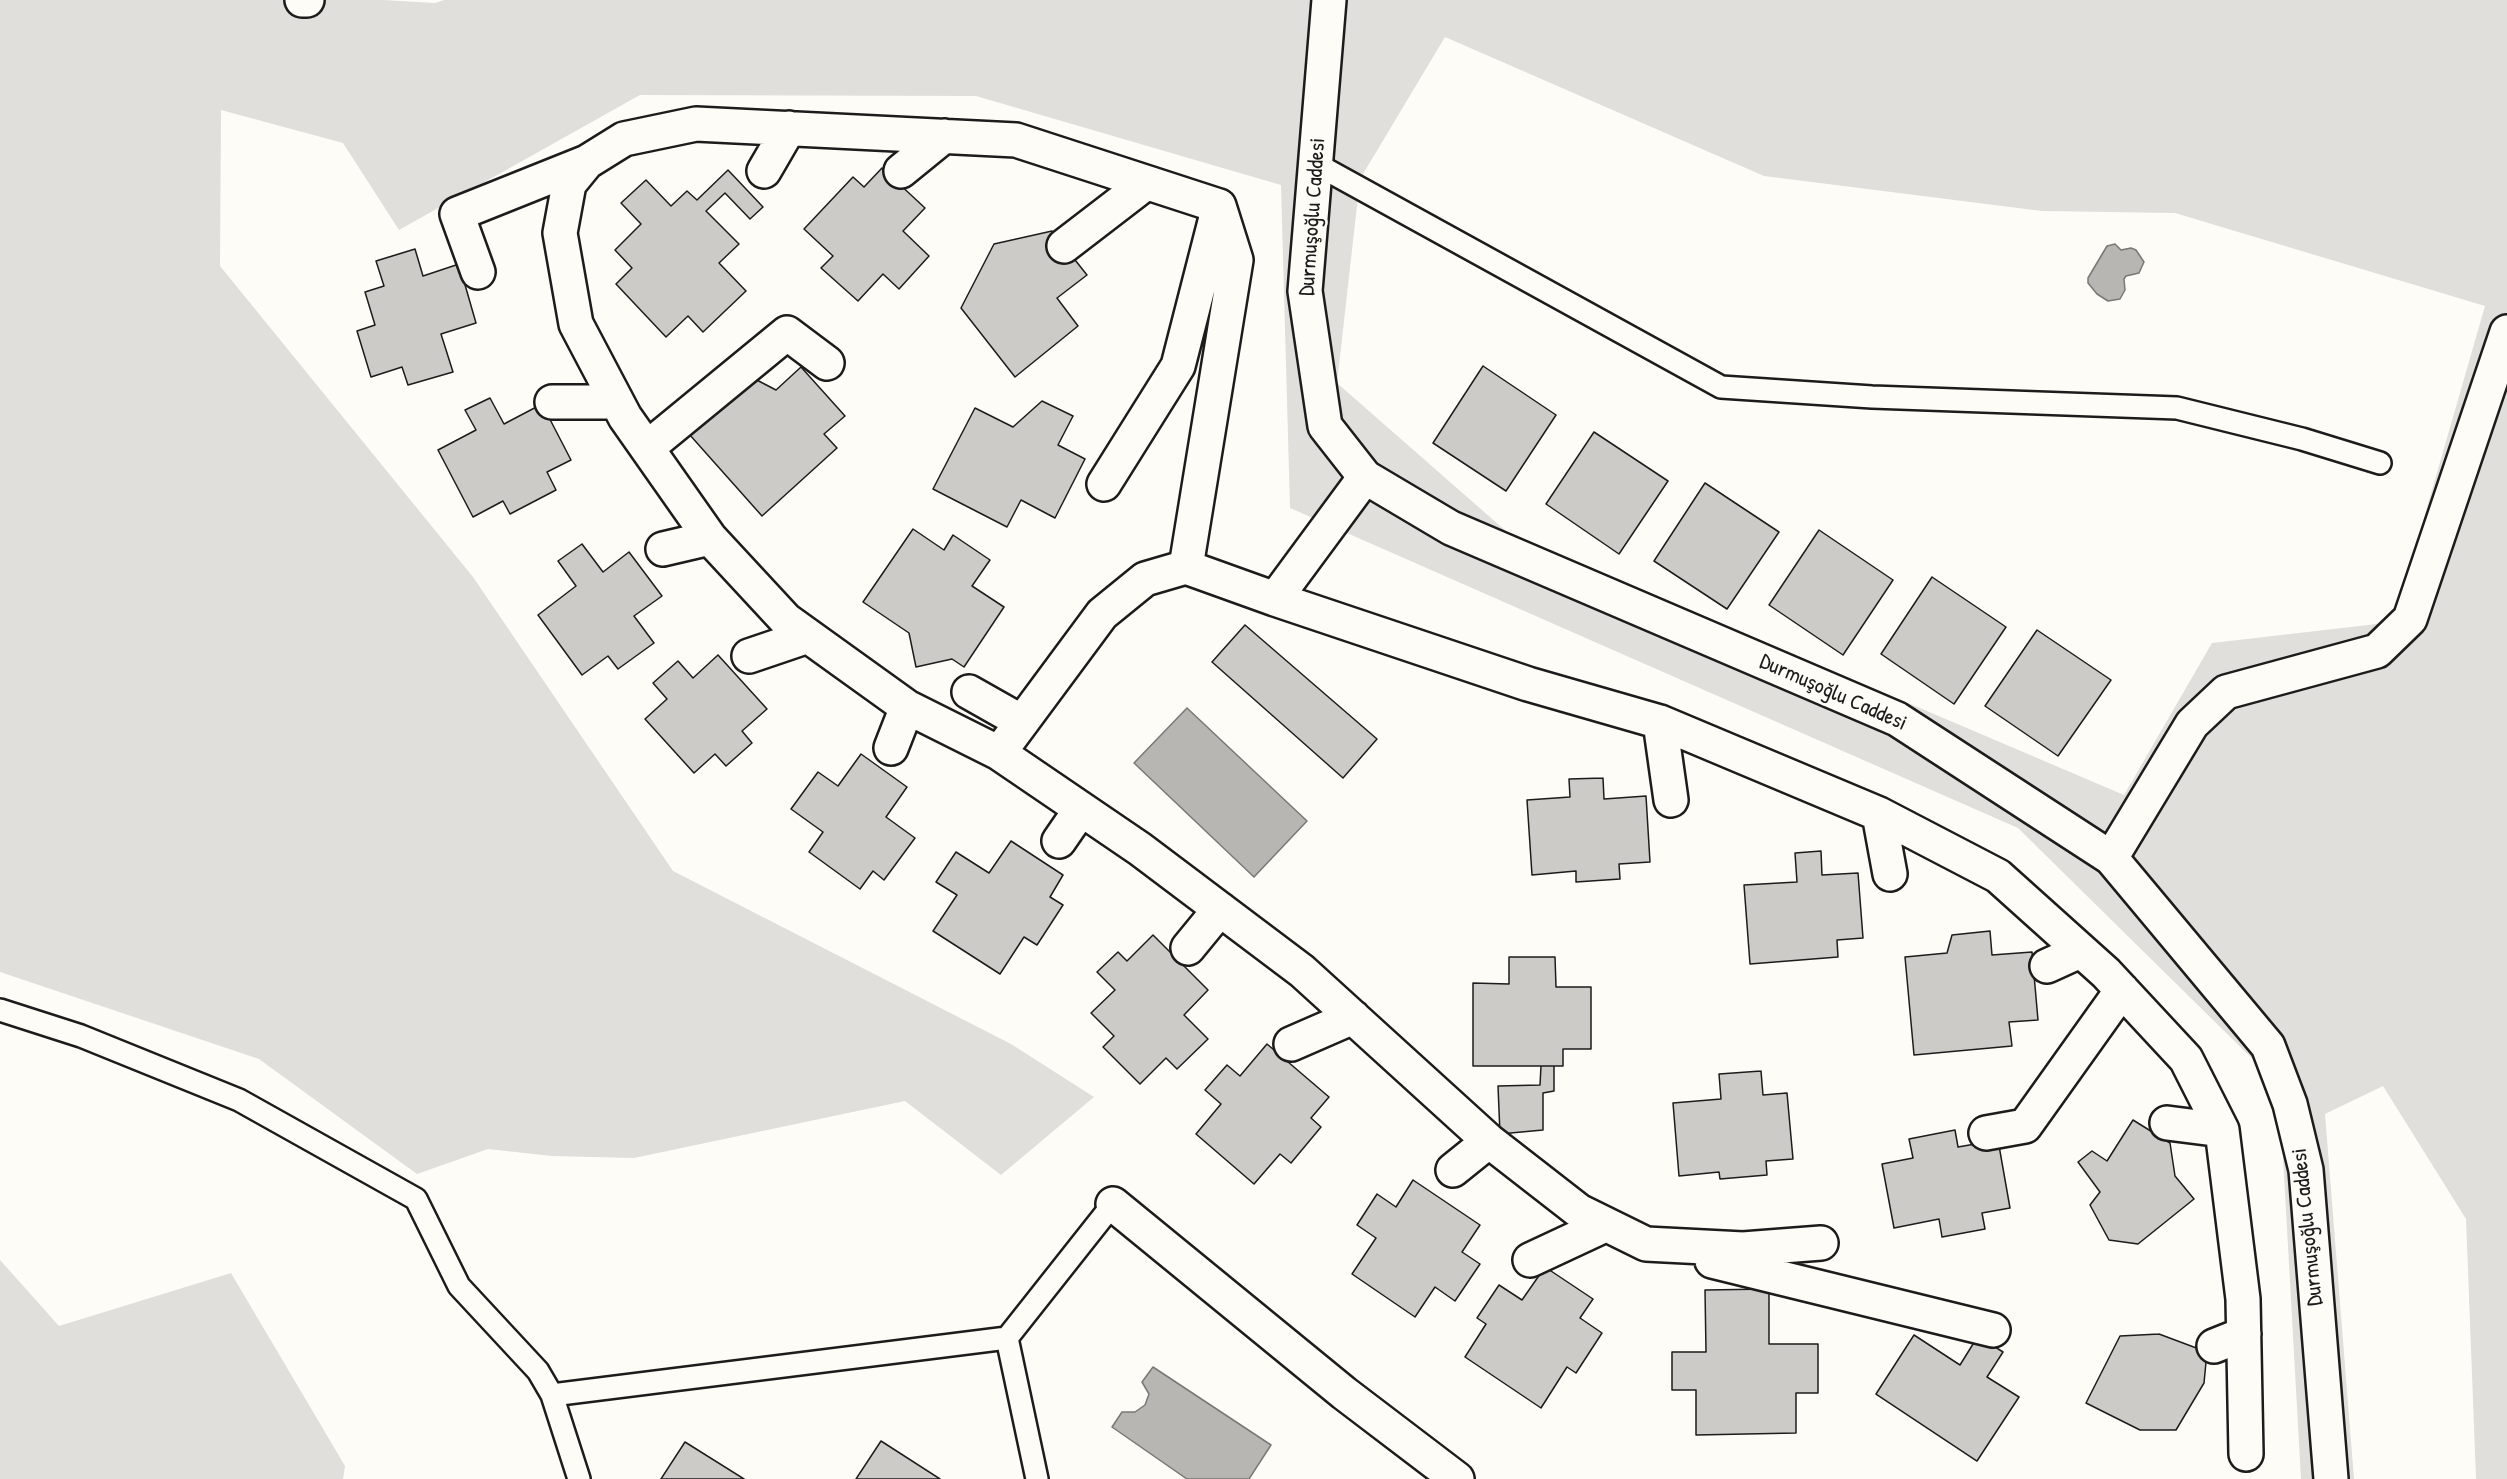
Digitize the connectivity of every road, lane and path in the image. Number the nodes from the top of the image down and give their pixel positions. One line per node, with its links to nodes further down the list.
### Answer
1 (302, 0): 2 (street)
2 (307, 0)
3 (1329, 0): 7 (street, Durmuşoğlu Caddesi)
4 (789, 128): 5 (street); 6 (street); 8 (street)
5 (944, 136): 9 (street); 10 (street)
6 (587, 162): 13 (street); 17 (street)
7 (1316, 164): 19 (lane); 20 (street, Durmuşoğlu Caddesi)
8 (764, 171)
9 (901, 171)
10 (1146, 183): 11 (street); 12 (street)
11 (1219, 206): 21 (street); 24 (street)
12 (1064, 246)
13 (478, 272)
14 (2507, 332): 38 (street)
15 (827, 363): 18 (street)
16 (552, 402): 17 (street)
17 (617, 402): 18 (street)
18 (647, 448): 22 (street)
19 (2380, 463)
20 (1365, 477): 25 (street); 38 (street, Durmuşoğlu Caddesi)
21 (1104, 484)
22 (710, 537): 23 (street); 26 (street)
23 (663, 549)
24 (1186, 567): 25 (street); 30 (street)
25 (1275, 598): 31 (street)
26 (808, 636): 27 (street); 29 (street)
27 (749, 656)
28 (969, 692): 30 (street)
29 (908, 707): 32 (street); 33 (street)
30 (1022, 722): 33 (street)
31 (1660, 722): 34 (street); 36 (street)
32 (891, 747)
33 (999, 753): 35 (street)
34 (1671, 800)
35 (1081, 809): 37 (street); 40 (street)
36 (1879, 814): 39 (street); 42 (street)
37 (1059, 842)
38 (2112, 858): 67 (street, Durmuşoğlu Caddesi)
39 (1890, 874)
40 (1220, 909): 41 (street); 46 (street)
41 (1188, 948)
42 (2080, 951): 43 (street); 44 (street)
43 (2047, 966)
44 (2121, 990): 50 (street); 51 (street)
45 (0, 1010): 62 (lane)
46 (1353, 1017): 47 (street); 49 (street)
47 (1291, 1044)
48 (2167, 1123): 50 (street)
49 (1489, 1125): 52 (street); 54 (street)
50 (2222, 1130): 59 (street)
51 (1986, 1134)
52 (1453, 1170)
53 (1113, 1204): 60 (lane); 66 (street)
54 (1605, 1225): 56 (street); 57 (street)
55 (1821, 1243): 56 (street)
56 (1646, 1244): 58 (street)
57 (1530, 1260)
58 (1993, 1330)
59 (2244, 1334): 61 (street); 63 (street)
60 (1007, 1338): 62 (lane); 65 (lane)
61 (2214, 1346)
62 (552, 1395): 64 (lane)
63 (2246, 1454)
64 (579, 1479)
65 (1037, 1479)
66 (1457, 1479)
67 (2331, 1479)

